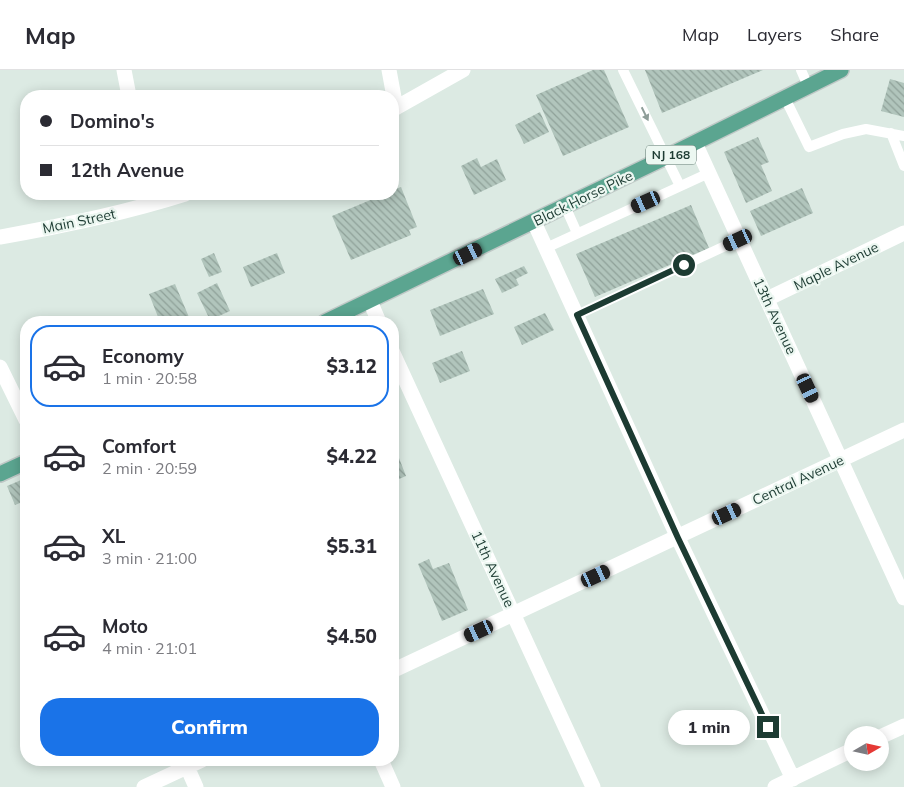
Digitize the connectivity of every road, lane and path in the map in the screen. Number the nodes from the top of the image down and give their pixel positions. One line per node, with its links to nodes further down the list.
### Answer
1 (124, 70): 8 (street)
2 (388, 70): 9 (street)
3 (463, 70): 11 (street)
4 (623, 70): 15 (lane, one-way to 15)
5 (800, 70): 7 (lane)
6 (841, 70): 7 (main road, Black Horse Pike / NJ 168)
7 (808, 86): 10 (main road, Black Horse Pike / NJ 168)
8 (128, 90)
9 (391, 90)
10 (785, 98): 12 (lane); 14 (main road, Black Horse Pike / NJ 168)
11 (399, 106)
12 (891, 133): 13 (lane); 16 (lane)
13 (904, 136)
14 (695, 143): 15 (main road, Black Horse Pike / NJ 168); 17 (street, 13th Avenue)
15 (666, 157): 18 (lane); 20 (main road, Black Horse Pike / NJ 168)
16 (904, 166)
17 (709, 173): 18 (lane); 25 (street, 13th Avenue)
18 (680, 186): 22 (lane)
19 (145, 200): 24 (street, Main Street)
20 (566, 206): 21 (main road, Black Horse Pike / NJ 168); 22 (lane)
21 (534, 222): 26 (street); 28 (main road, Black Horse Pike / NJ 168)
22 (577, 233): 26 (lane)
23 (904, 233): 27 (street, Maple Avenue)
24 (0, 237)
25 (738, 240): 27 (street, 13th Avenue); 29 (lane)
26 (546, 248): 29 (street)
27 (767, 299): 36 (street, 13th Avenue)
28 (370, 301): 30 (main road, Black Horse Pike / NJ 168); 31 (street)
29 (577, 315): 39 (street)
30 (337, 316)
31 (376, 316)
32 (399, 366): 41 (street, 11th Avenue)
33 (0, 367): 34 (street)
34 (20, 408)
35 (904, 430): 36 (street, Central Avenue)
36 (841, 460): 39 (street, Central Avenue); 40 (street, 13th Avenue)
37 (20, 465): 38 (main road)
38 (0, 474)
39 (678, 538): 41 (street, Central Avenue); 49 (street)
40 (904, 598)
41 (514, 615): 42 (street, Central Avenue); 53 (street, 11th Avenue)
42 (399, 669)
43 (904, 726): 44 (street)
44 (889, 733)
45 (844, 754): 49 (street)
46 (182, 766): 50 (street)
47 (187, 766): 51 (street)
48 (384, 766): 52 (street)
49 (793, 779): 54 (street)
50 (144, 787)
51 (196, 787)
52 (393, 787)
53 (592, 787)
54 (775, 787)

